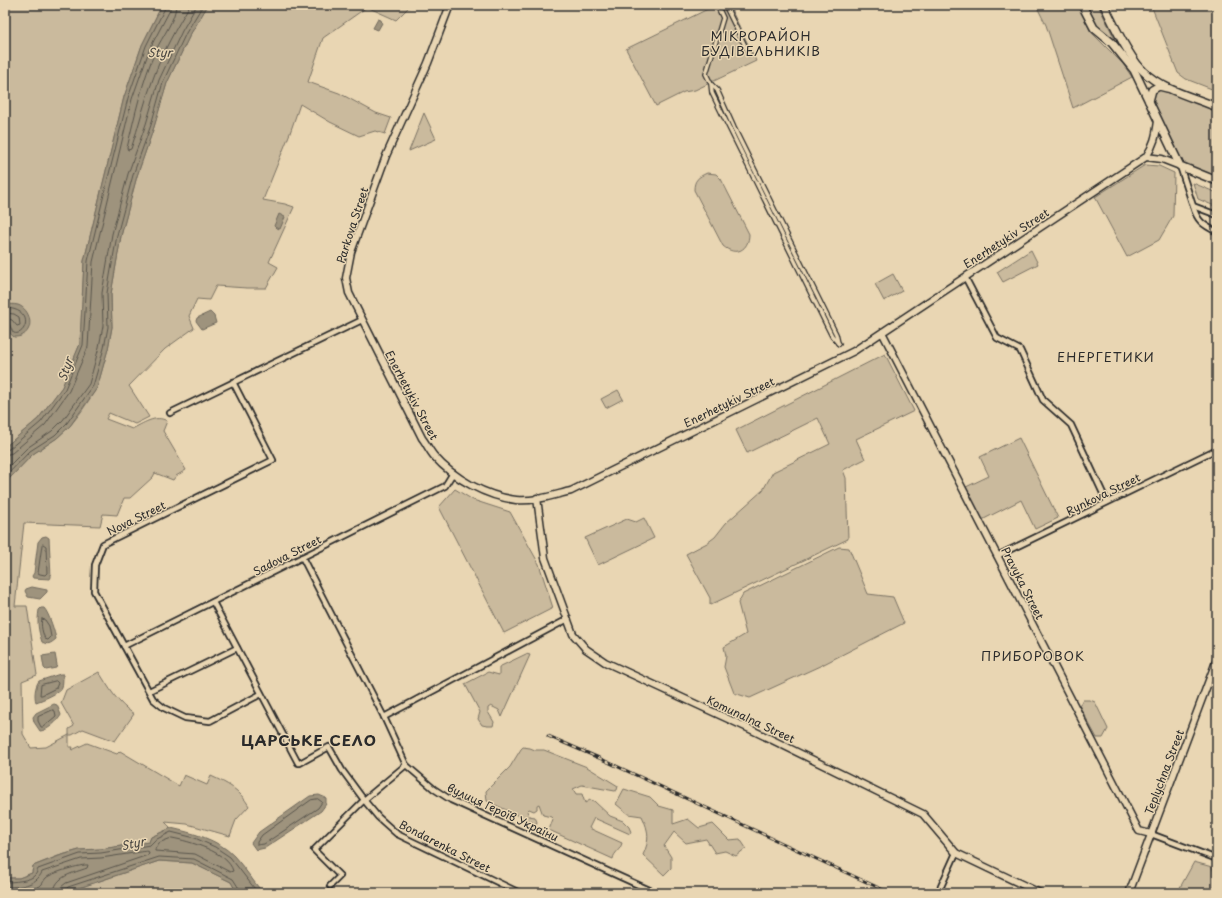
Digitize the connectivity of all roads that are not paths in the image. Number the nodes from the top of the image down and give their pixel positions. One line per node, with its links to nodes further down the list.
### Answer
1 (450, 5): 21 (street, Parkova Street)
2 (717, 5): 7 (street)
3 (725, 5): 6 (street)
4 (1082, 5): 9 (main road)
5 (1104, 5): 8 (main road)
6 (749, 54)
7 (711, 84): 7 (street)
8 (1170, 88): 9 (main road); 10 (main road)
9 (1149, 101): 13 (main road)
10 (1209, 104): 11 (main road); 12 (main road)
11 (1217, 107)
12 (1217, 112)
13 (1158, 121): 14 (street); 15 (main road)
14 (1146, 158): 15 (street); 20 (street, Enerhetykiv Street)
15 (1180, 166): 16 (main road); 17 (street)
16 (1217, 181)
17 (1193, 206): 18 (street); 19 (street)
18 (1217, 215)
19 (1217, 232)
20 (965, 277): 22 (street, Enerhetykiv Street); 28 (street)
21 (362, 320): 23 (street); 26 (street, Enerhetykiv Street)
22 (883, 334): 27 (street, Enerhetykiv Street); 29 (street, Pravyka Street)
23 (233, 382): 24 (street); 33 (street, Nova Street)
24 (170, 413)
25 (1217, 449): 28 (street, Rynkova Street)
26 (453, 473): 27 (street, Enerhetykiv Street); 30 (street, Sadova Street)
27 (537, 498): 32 (street, Komunalna Street)
28 (1107, 502): 29 (street, Rynkova Street)
29 (997, 556): 41 (street, Pravyka Street)
30 (302, 557): 31 (street, Sadova Street); 38 (street, вулиця Героїв України)
31 (213, 602): 33 (street, Sadova Street); 34 (street, Bondarenka Street)
32 (568, 619): 38 (street); 42 (street, Komunalna Street)
33 (124, 646): 36 (street, Nova Street)
34 (237, 648): 36 (street); 37 (street, Bondarenka Street)
35 (1217, 658): 41 (street, Teplychna Street)
36 (149, 691): 37 (street, Nova Street)
37 (261, 694): 40 (street, Bondarenka Street)
38 (384, 717): 39 (street, вулиця Героїв України)
39 (406, 764): 40 (street); 46 (street, вулиця Героїв України)
40 (364, 800): 44 (street); 45 (street, Bondarenka Street)
41 (1151, 834): 43 (street); 49 (street, Teplychna Street)
42 (956, 853): 47 (street); 48 (street, Komunalna Street)
43 (1217, 859)
44 (330, 886)
45 (520, 893)
46 (656, 893)
47 (938, 893)
48 (1040, 893)
49 (1129, 893)

